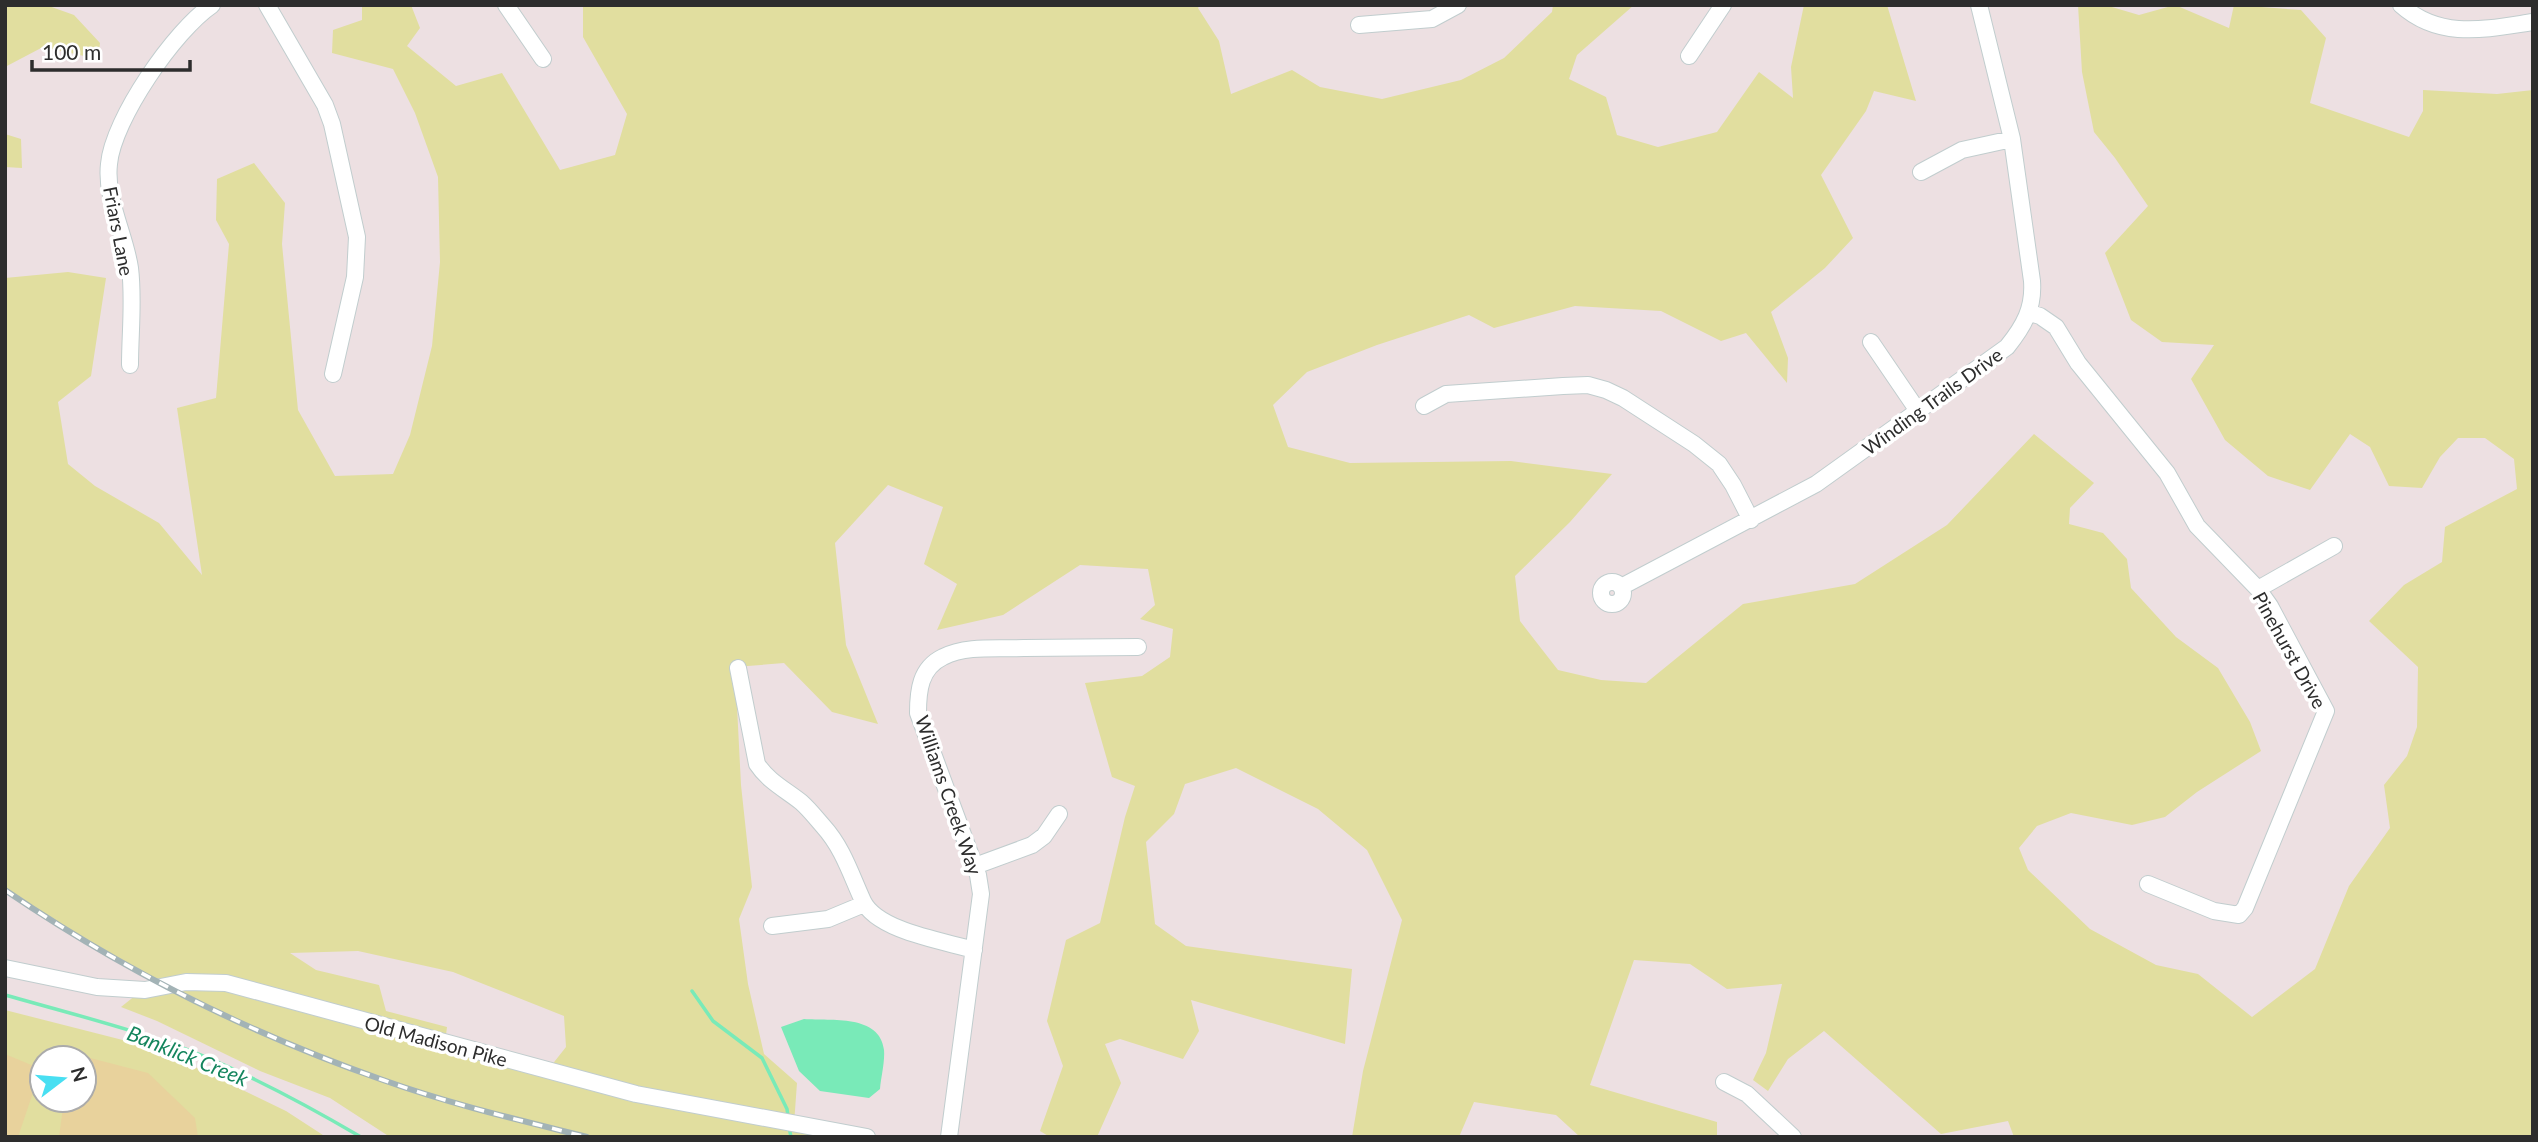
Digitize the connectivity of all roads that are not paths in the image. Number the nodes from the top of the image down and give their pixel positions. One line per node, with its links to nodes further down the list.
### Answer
1 (212, 5): 16 (street, Friars Lane)
2 (267, 5): 17 (street)
3 (506, 5): 11 (street)
4 (1458, 5): 9 (street)
5 (1723, 5): 10 (street)
6 (1979, 5): 12 (street)
7 (2401, 5): 8 (street)
8 (2533, 22)
9 (1359, 25)
10 (1689, 55)
11 (543, 59)
12 (2012, 139): 13 (street); 14 (street)
13 (1921, 172)
14 (2030, 313): 19 (street, Winding Trails Drive); 23 (street, Pinehurst Drive)
15 (1871, 342): 19 (street)
16 (130, 365)
17 (333, 374)
18 (1424, 406): 20 (street)
19 (1918, 411): 20 (street, Winding Trails Drive)
20 (1751, 520): 22 (street, Winding Trails Drive)
21 (2334, 546): 23 (street)
22 (1621, 587)
23 (2258, 589): 28 (street, Pinehurst Drive)
24 (1138, 647): 27 (street, Williams Creek Way)
25 (738, 668): 29 (street)
26 (1059, 814): 27 (street)
27 (975, 866): 31 (street, Williams Creek Way)
28 (2148, 884)
29 (864, 904): 30 (street); 31 (street)
30 (772, 926)
31 (974, 950): 35 (street, Williams Creek Way)
32 (5, 968): 34 (street, Old Madison Pike)
33 (1724, 1082): 36 (street)
34 (867, 1137)
35 (949, 1137)
36 (1793, 1137)

